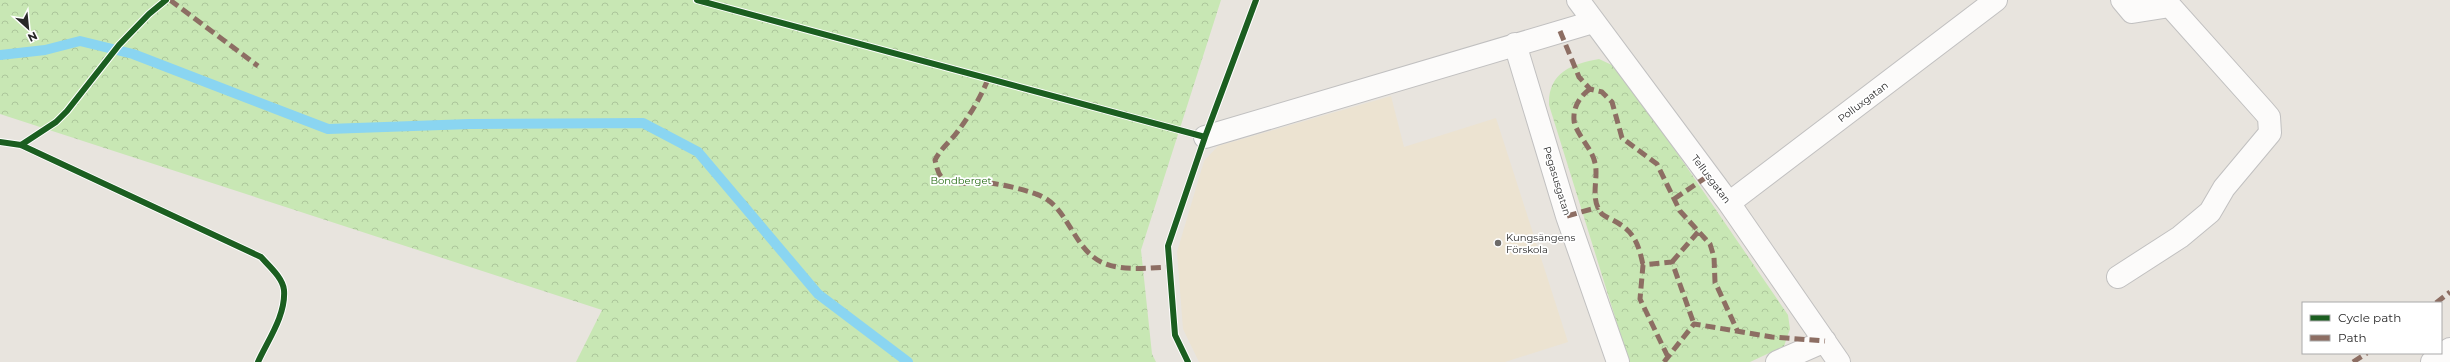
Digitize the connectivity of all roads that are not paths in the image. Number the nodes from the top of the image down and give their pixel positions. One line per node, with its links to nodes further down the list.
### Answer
1 (1578, 0): 4 (street, Tellusgatan)
2 (1996, 0): 7 (street, Polluxgatan)
3 (2122, 0): 8 (street)
4 (1593, 22): 5 (street); 7 (street, Tellusgatan)
5 (1515, 44): 6 (street); 11 (street, Pegasusgatan)
6 (1205, 137)
7 (1729, 203): 9 (street, Tellusgatan)
8 (2118, 277)
9 (1825, 341): 12 (street); 13 (street, Tellusgatan)
10 (2450, 349): 14 (street)
11 (1618, 362)
12 (1777, 362)
13 (1838, 362)
14 (2432, 362)

